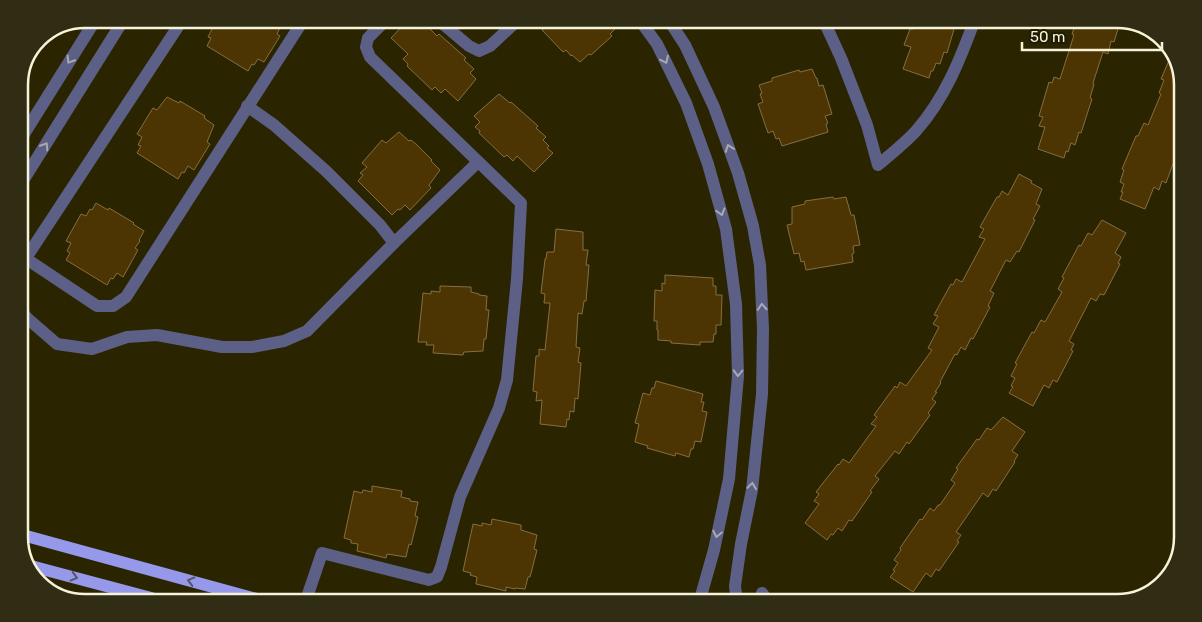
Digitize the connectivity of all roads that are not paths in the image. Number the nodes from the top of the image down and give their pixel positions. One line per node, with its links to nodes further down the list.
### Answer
1 (90, 28): 13 (street, one-way to 13)
2 (118, 28): 15 (street, one-way to 2)
3 (177, 28): 17 (street)
4 (298, 28): 12 (street)
5 (378, 28): 14 (street)
6 (448, 28): 7 (street)
7 (509, 28)
8 (645, 28): 25 (street, one-way to 25)
9 (674, 28): 26 (street, one-way to 9)
10 (826, 28): 11 (street)
11 (972, 28)
12 (247, 106): 16 (street); 18 (street)
13 (28, 128)
14 (478, 162): 16 (street); 24 (street)
15 (28, 173)
16 (394, 243): 19 (street)
17 (28, 247)
18 (28, 260)
19 (28, 319)
20 (28, 536): 23 (main road, one-way to 20)
21 (36, 567): 22 (main road, one-way to 22)
22 (136, 594)
23 (238, 594)
24 (308, 594)
25 (702, 594)
26 (735, 594)

